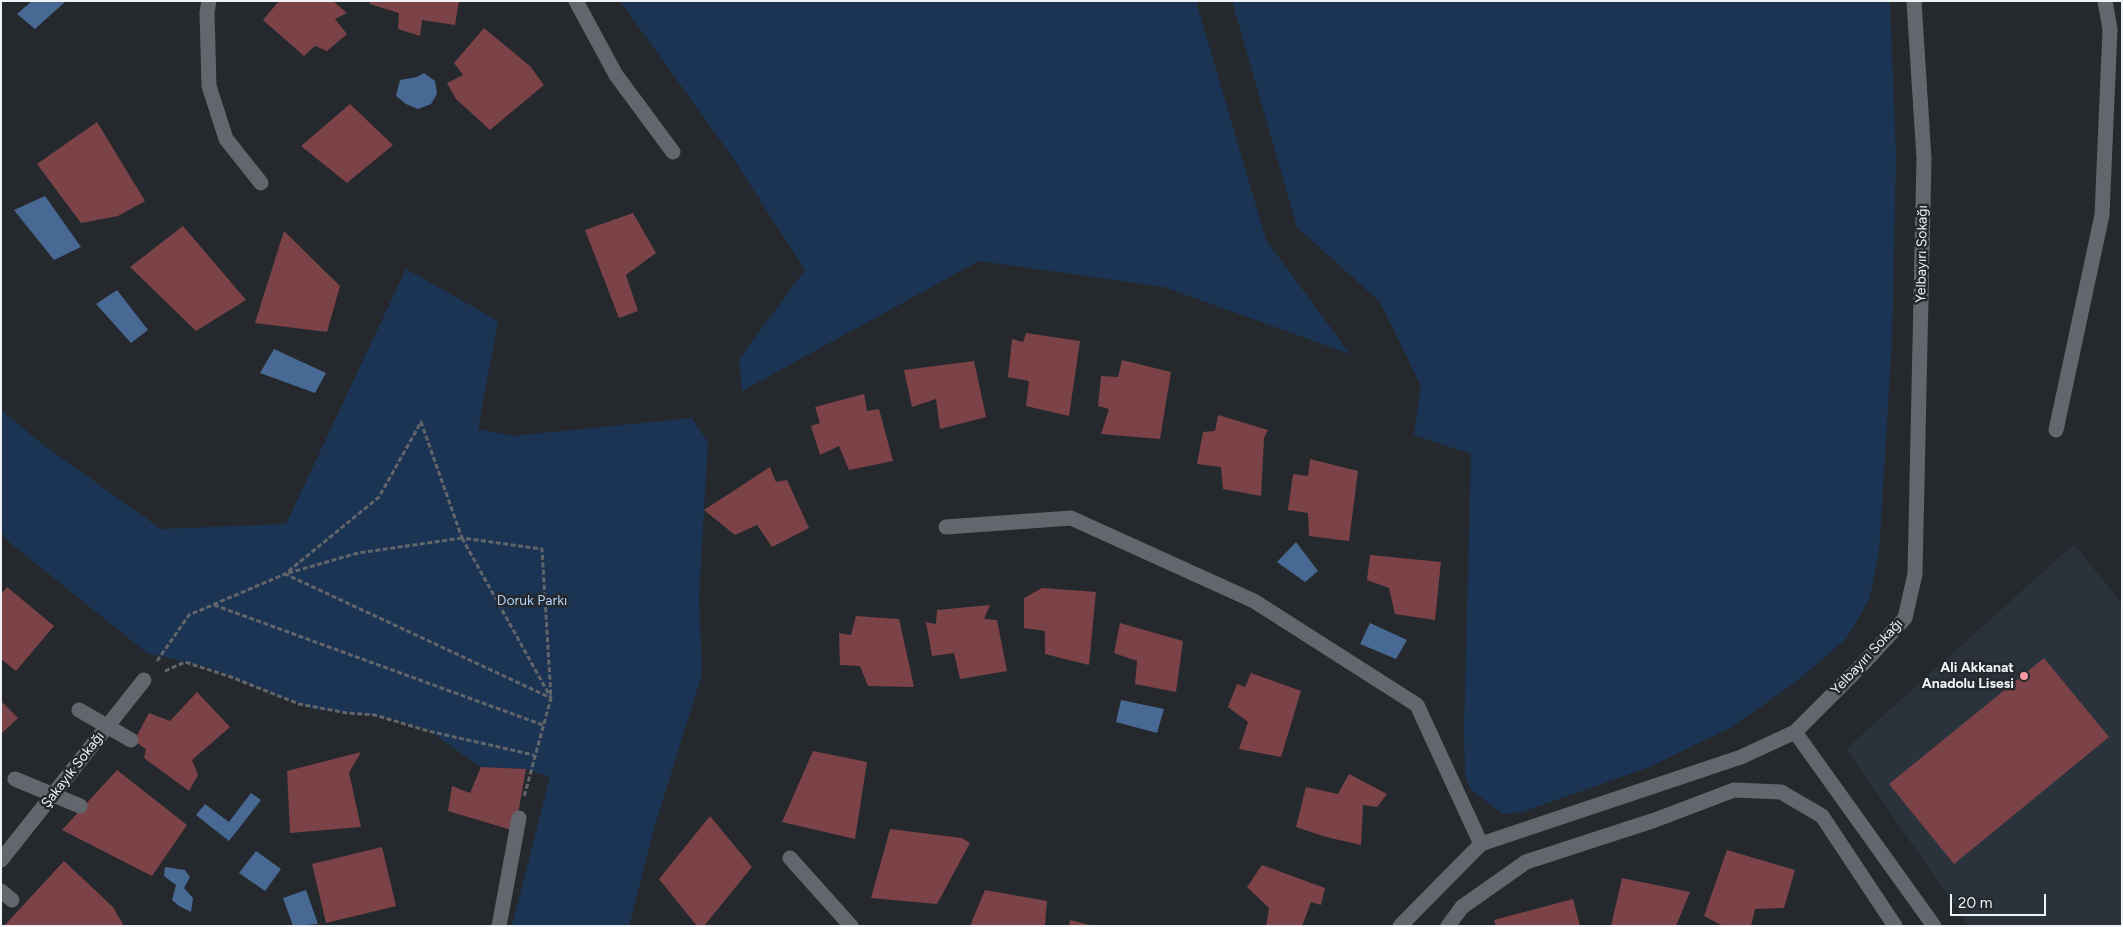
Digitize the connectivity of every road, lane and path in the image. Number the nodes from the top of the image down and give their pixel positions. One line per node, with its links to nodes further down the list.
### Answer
1 (209, 1): 6 (street)
2 (576, 1): 5 (street)
3 (1914, 1): 17 (street, Yelbayırı Sokağı)
4 (2105, 1): 7 (street)
5 (673, 152)
6 (261, 183)
7 (2056, 430)
8 (946, 527): 24 (street)
9 (462, 538): 10 (path); 10 (path); 13 (path); 13 (path)
10 (285, 574): 11 (path); 13 (path)
11 (213, 605): 12 (path); 15 (path)
12 (144, 680): 16 (street, Şakayık Sokağı); 19 (path)
13 (551, 698): 15 (path)
14 (79, 710): 16 (street)
15 (543, 725): 19 (path)
16 (107, 726): 18 (street); 21 (street, Şakayık Sokağı)
17 (1795, 732): 24 (street, Yelbayırı Sokağı); 32 (street)
18 (131, 740)
19 (534, 755): 23 (path)
20 (15, 779): 21 (street)
21 (54, 794): 22 (street); 26 (street, Şakayık Sokağı)
22 (80, 806)
23 (519, 818): 27 (street)
24 (1482, 844): 29 (street, Yelbayırı Sokağı)
25 (790, 858): 28 (street)
26 (1, 860)
27 (499, 926)
28 (851, 926)
29 (1400, 926)
30 (1448, 926): 31 (street)
31 (1895, 926)
32 (1934, 926)

